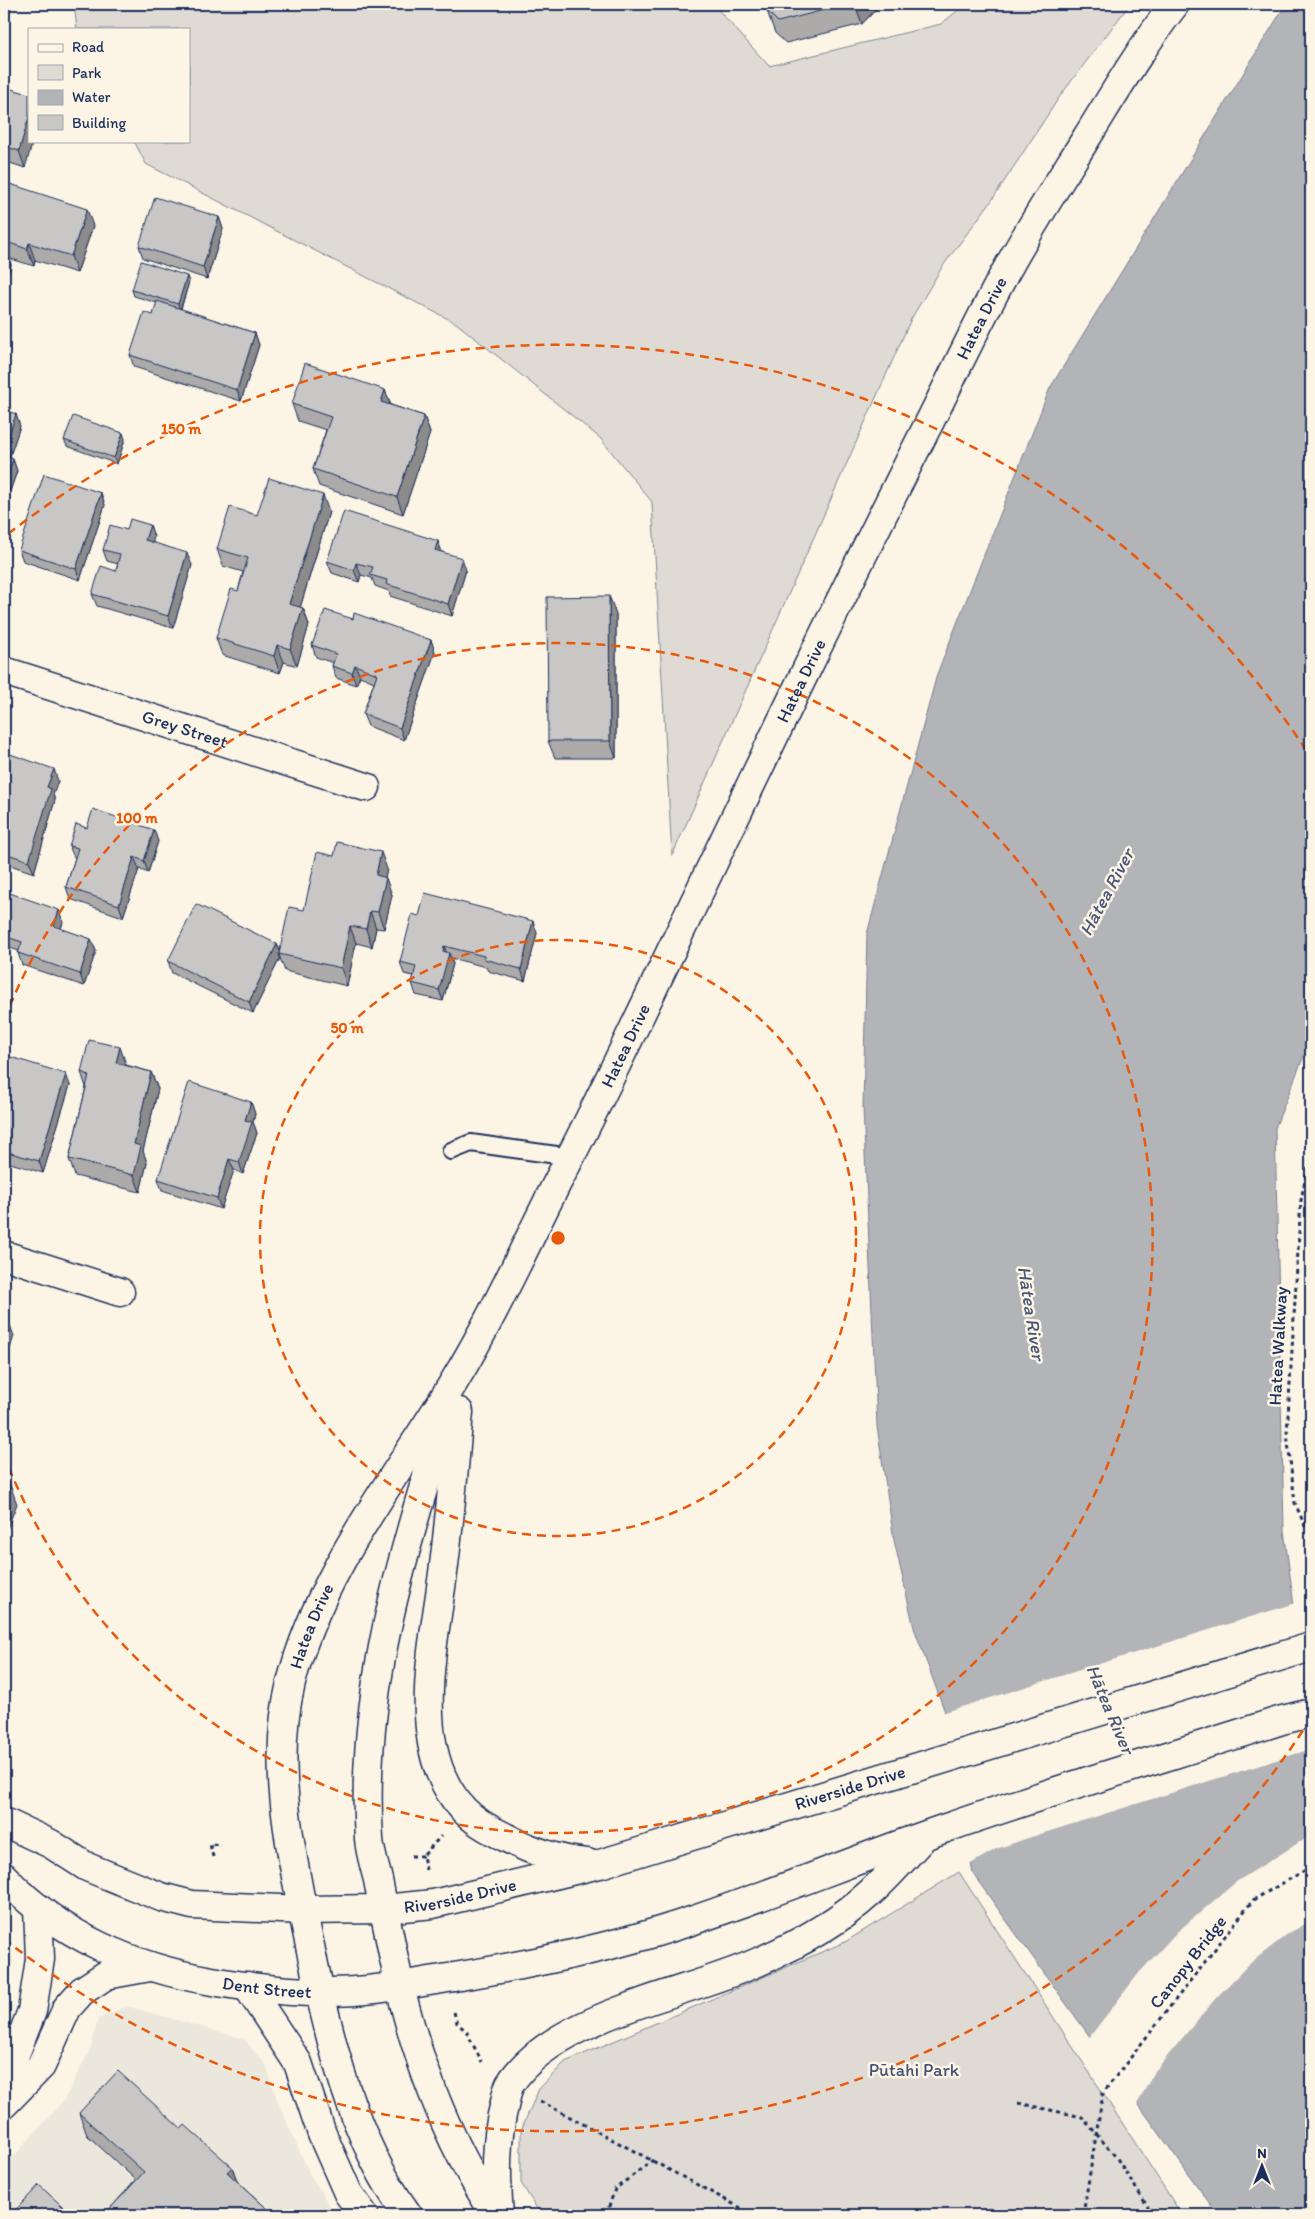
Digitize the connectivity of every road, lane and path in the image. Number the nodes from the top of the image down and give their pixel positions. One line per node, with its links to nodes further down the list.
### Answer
1 (1175, 4): 6 (main road, Hatea Drive)
2 (4, 672): 3 (main road, Grey Street)
3 (366, 787)
4 (451, 1151): 6 (lane)
5 (1311, 1151): 10 (path, Hatea Walkway)
6 (571, 1157): 9 (main road, Hatea Drive)
7 (4, 1255): 8 (main road)
8 (120, 1292)
9 (458, 1376): 20 (main road); 25 (main road, Hatea Drive); 26 (main road, Hatea Drive)
10 (1311, 1540)
11 (1311, 1647): 20 (main road, Riverside Drive)
12 (1311, 1714): 14 (main road)
13 (4, 1822): 26 (main road)
14 (934, 1832): 29 (main road); 36 (main road)
15 (443, 1834): 18 (path)
16 (221, 1845): 19 (path)
17 (411, 1856): 18 (path)
18 (423, 1856): 22 (path)
19 (213, 1857)
20 (600, 1864): 25 (main road, Riverside Drive)
21 (1311, 1867): 39 (path, Canopy Bridge)
22 (426, 1871)
23 (4, 1877): 24 (main road, Dent Street)
24 (38, 1908): 27 (main road, Dent Street); 35 (main road)
25 (384, 1909): 26 (main road, Riverside Drive); 29 (main road, Hatea Drive)
26 (303, 1910): 30 (main road, Hatea Drive)
27 (150, 1967): 28 (main road, Dent Street); 38 (main road)
28 (247, 1986): 30 (main road, Dent Street); 41 (main road)
29 (400, 1987): 30 (main road); 43 (main road)
30 (320, 1992): 42 (main road, Dent Street)
31 (454, 2010): 32 (path)
32 (457, 2023): 33 (path); 34 (path)
33 (451, 2024)
34 (486, 2069)
35 (4, 2082)
36 (509, 2086): 40 (path); 43 (main road)
37 (1018, 2103): 39 (path)
38 (4, 2104)
39 (1096, 2134): 46 (path); 47 (path)
40 (653, 2160): 44 (path); 45 (path)
41 (364, 2215)
42 (408, 2215)
43 (498, 2215)
44 (606, 2215)
45 (754, 2215)
46 (1083, 2215)
47 (1153, 2215)

